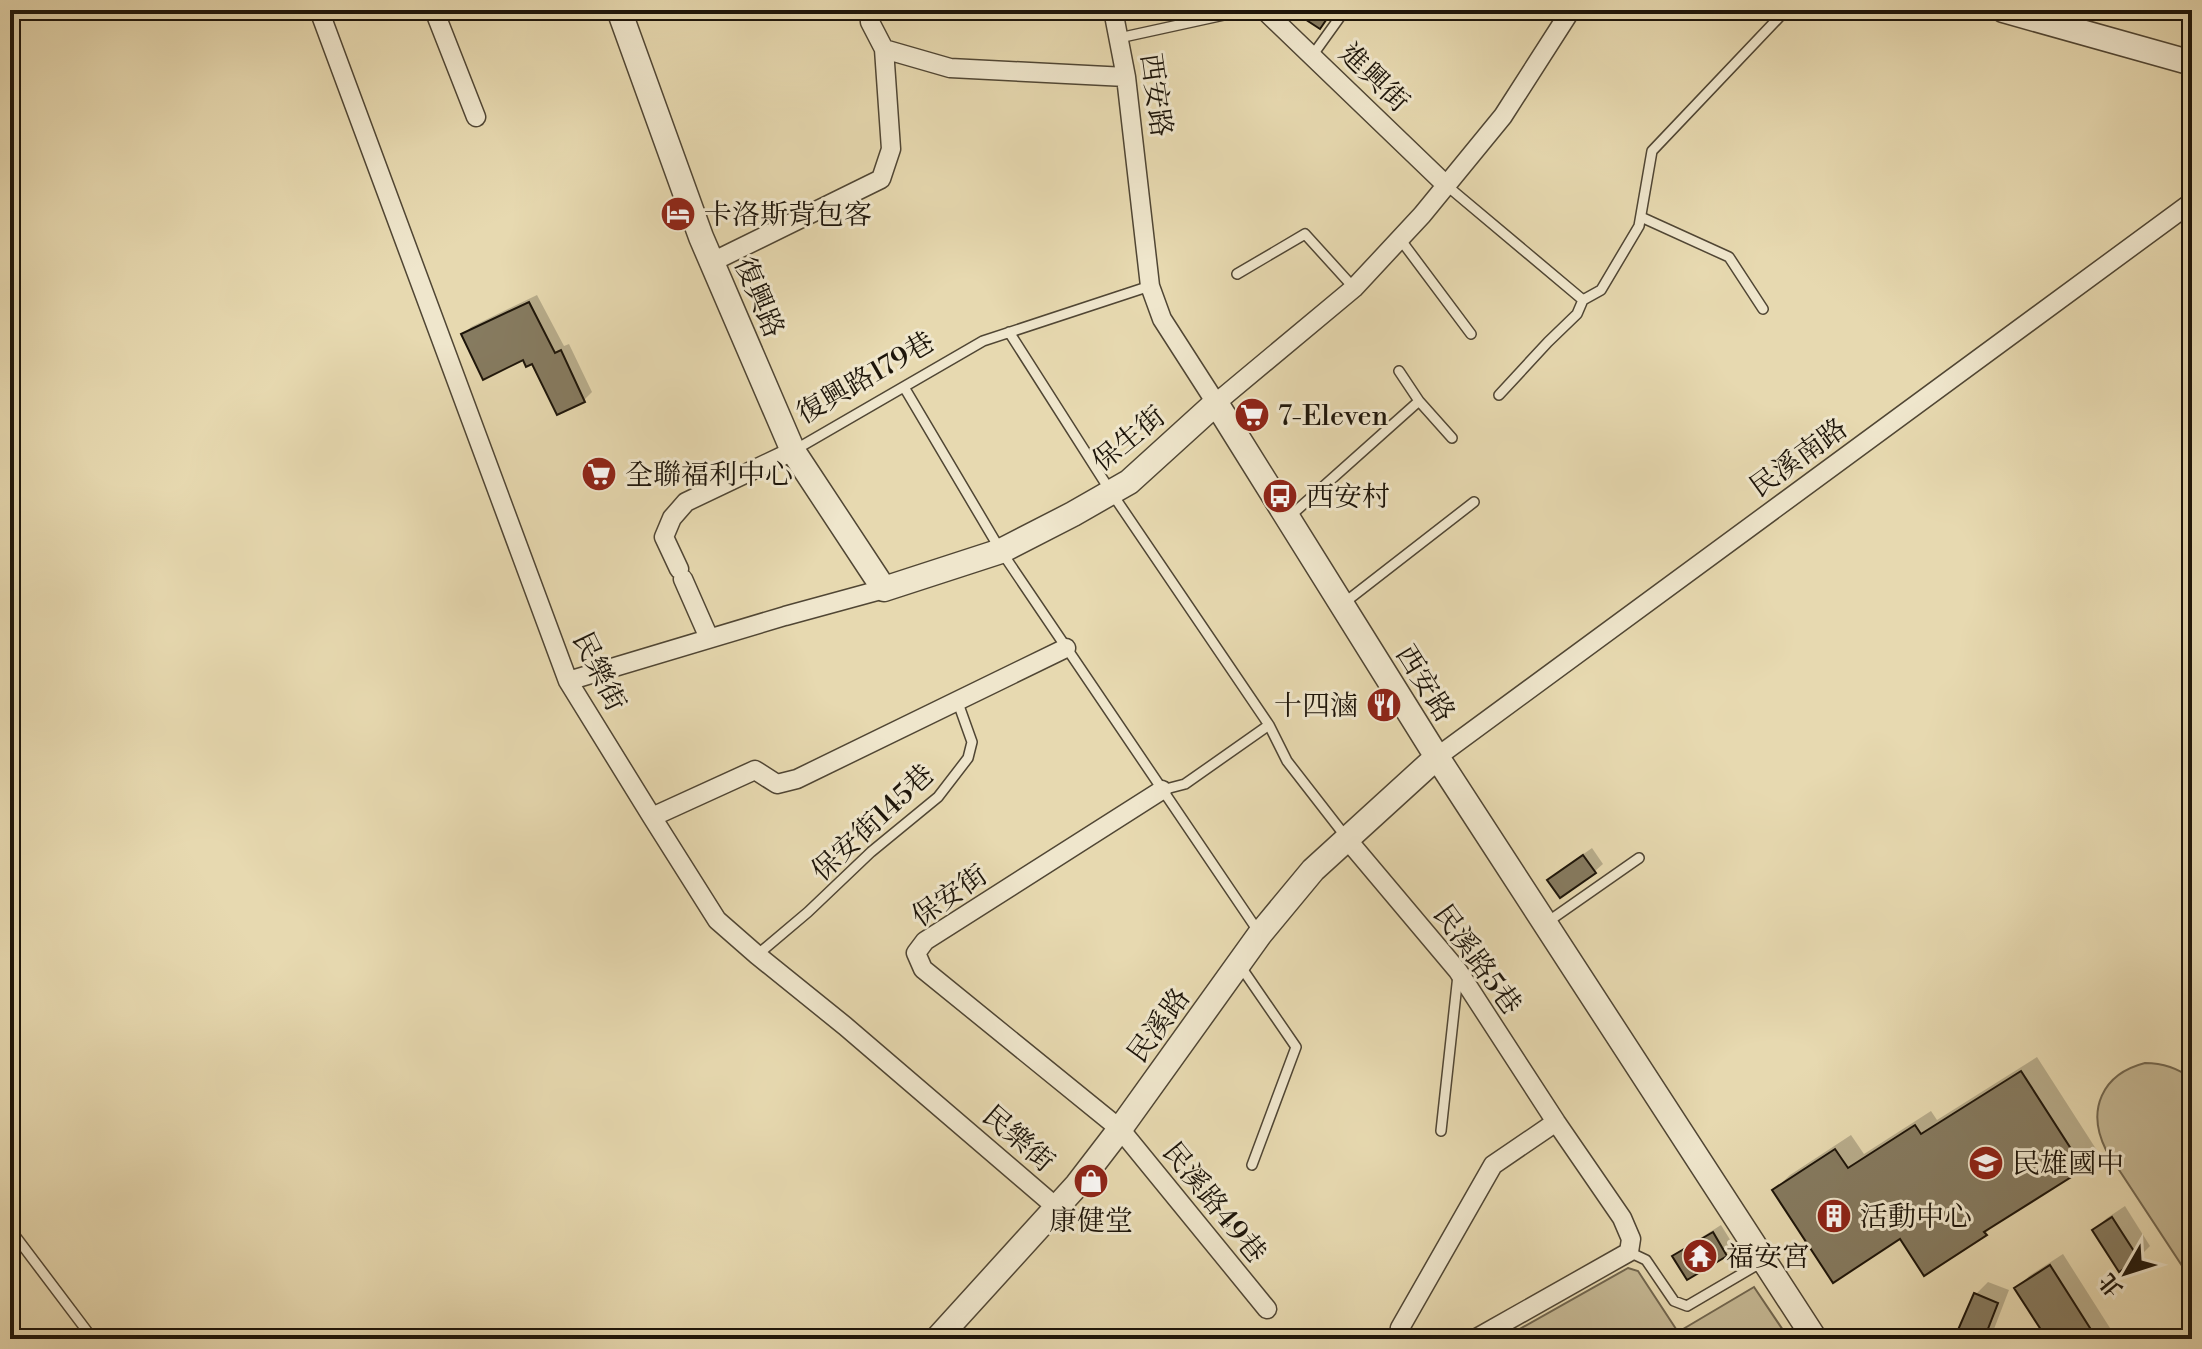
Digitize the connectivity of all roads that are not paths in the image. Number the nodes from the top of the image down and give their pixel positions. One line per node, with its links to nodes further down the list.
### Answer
1 (319, 10): 45 (street, 民樂街)
2 (434, 10): 17 (street)
3 (619, 10): 22 (street, 復興路)
4 (869, 10): 13 (street)
5 (1113, 10): 12 (street, 西安路)
6 (1247, 10): 12 (lane)
7 (1264, 10): 14 (street, 進興街)
8 (1345, 10): 14 (lane)
9 (1571, 10): 18 (street, 保生街)
10 (1786, 10): 20 (lane)
11 (2003, 10): 15 (street)
12 (1119, 38): 16 (street, 西安路)
13 (884, 49): 16 (street); 22 (street)
14 (1312, 56): 18 (street, 進興街)
15 (2192, 63)
16 (1126, 77): 24 (street, 西安路)
17 (476, 117)
18 (1446, 185): 21 (street, 保生街); 26 (lane)
19 (2192, 202): 48 (street, 民溪南路)
20 (1641, 217): 26 (lane); 27 (lane)
21 (1400, 239): 25 (street, 保生街); 29 (lane)
22 (712, 262): 36 (street, 復興路)
23 (1237, 274): 25 (lane)
24 (1150, 286): 28 (lane, 復興路179巷); 34 (street, 西安路)
25 (1354, 288): 34 (street, 保生街)
26 (1583, 300): 32 (lane)
27 (1763, 309)
28 (1009, 332): 31 (lane, 復興路179巷); 37 (lane)
29 (1471, 334)
30 (1399, 371): 33 (lane)
31 (904, 387): 36 (lane, 復興路179巷); 40 (lane)
32 (1499, 395)
33 (1419, 401): 35 (lane); 39 (lane)
34 (1216, 403): 37 (street, 保生街); 39 (street, 西安路)
35 (1452, 438)
36 (793, 451): 41 (street, 復興路); 43 (street, 復興路179巷)
37 (1111, 492): 40 (street, 保生街); 47 (lane)
38 (1474, 502): 42 (lane)
39 (1288, 518): 42 (street, 西安路)
40 (1001, 551): 41 (street, 保生街); 44 (lane)
41 (884, 589): 43 (street, 保生街)
42 (1342, 604): 48 (street, 西安路)
43 (709, 638): 45 (street, 保生街)
44 (1066, 648): 46 (street); 49 (lane)
45 (568, 681): 50 (street, 民樂街)
46 (957, 700): 50 (street); 55 (lane, 保安街145巷)
47 (1269, 725): 49 (lane); 51 (lane)
48 (1437, 757): 51 (street, 民溪路); 53 (street, 西安路)
49 (1162, 790): 54 (lane); 59 (street, 保安街)
50 (652, 817): 55 (street, 民樂街)
51 (1346, 838): 54 (street, 民溪路); 57 (street, 民溪路5巷)
52 (1639, 858): 53 (lane)
53 (1546, 923): 65 (street, 西安路)
54 (1260, 934): 56 (street, 民溪路)
55 (757, 955): 62 (street, 民樂街)
56 (1239, 964): 59 (street, 民溪路); 61 (lane)
57 (1458, 971): 58 (street, 民溪路5巷); 60 (lane)
58 (1556, 1122): 64 (street, 民溪路5巷); 69 (street)
59 (1120, 1129): 62 (street, 民溪路); 66 (street, 民溪路49巷)
60 (1441, 1131)
61 (1252, 1165)
62 (1056, 1207): 68 (street, 民溪路)
63 (10, 1229): 67 (lane)
64 (1629, 1252): 65 (lane); 70 (street)
65 (1764, 1261): 71 (street, 西安路)
66 (1267, 1309)
67 (93, 1339)
68 (937, 1339)
69 (1408, 1339)
70 (1475, 1339)
71 (1815, 1339)

